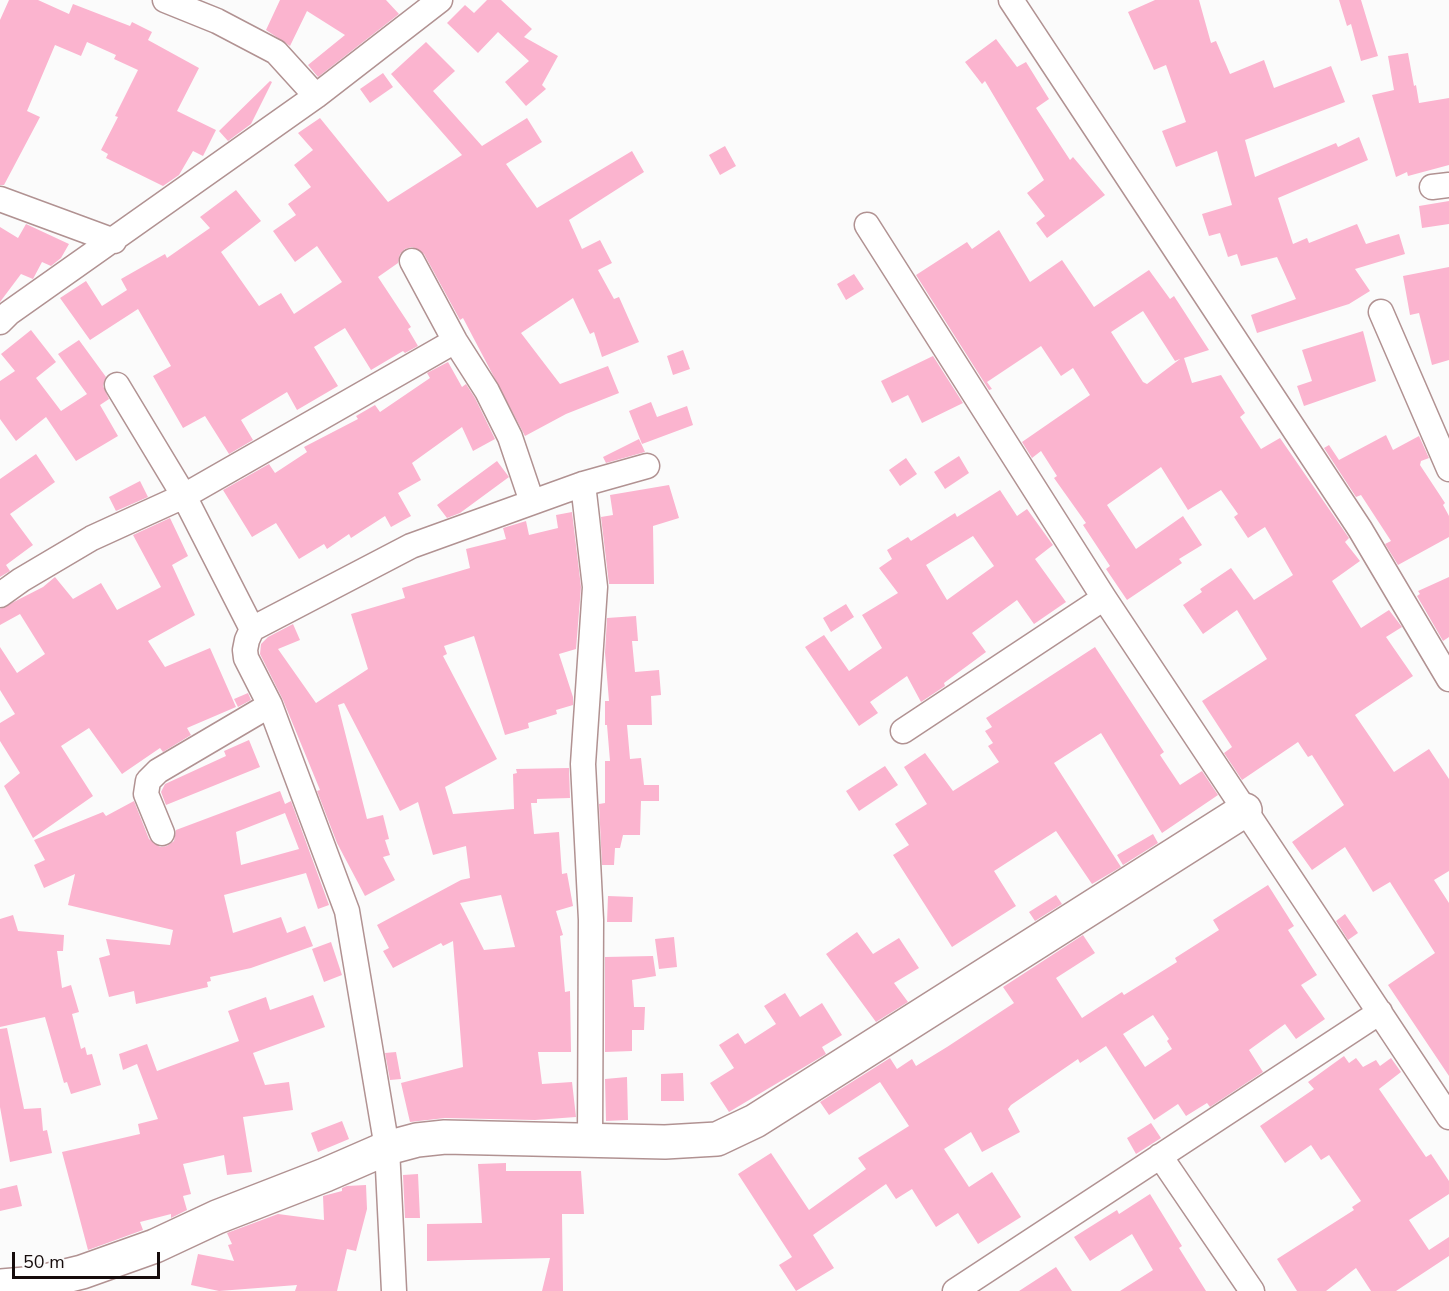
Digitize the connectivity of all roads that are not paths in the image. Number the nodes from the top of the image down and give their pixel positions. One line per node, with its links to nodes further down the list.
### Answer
1 (165, 0): 4 (street)
2 (440, 0): 4 (street)
3 (1011, 0): 21 (street)
4 (316, 96): 7 (street)
5 (0, 199): 7 (street)
6 (867, 225): 19 (street)
7 (114, 241): 10 (street)
8 (412, 261): 11 (street)
9 (1381, 312): 14 (street)
10 (0, 322)
11 (455, 341): 16 (street); 17 (street)
12 (117, 385): 16 (street)
13 (647, 466): 15 (street)
14 (1449, 469)
15 (583, 483): 17 (street); 28 (street)
16 (184, 496): 18 (street); 20 (street)
17 (532, 502): 20 (street)
18 (0, 595)
19 (1104, 598): 23 (street); 24 (street)
20 (252, 629): 22 (street)
21 (1449, 679)
22 (270, 705): 25 (street); 29 (street)
23 (903, 731)
24 (1245, 810): 26 (street); 28 (street)
25 (162, 833)
26 (1380, 1012): 27 (street); 30 (street)
27 (1449, 1117)
28 (590, 1140): 29 (street)
29 (387, 1148): 31 (street); 33 (street)
30 (1160, 1156): 32 (street); 34 (street)
31 (0, 1286)
32 (968, 1288)
33 (394, 1291)
34 (1252, 1291)

